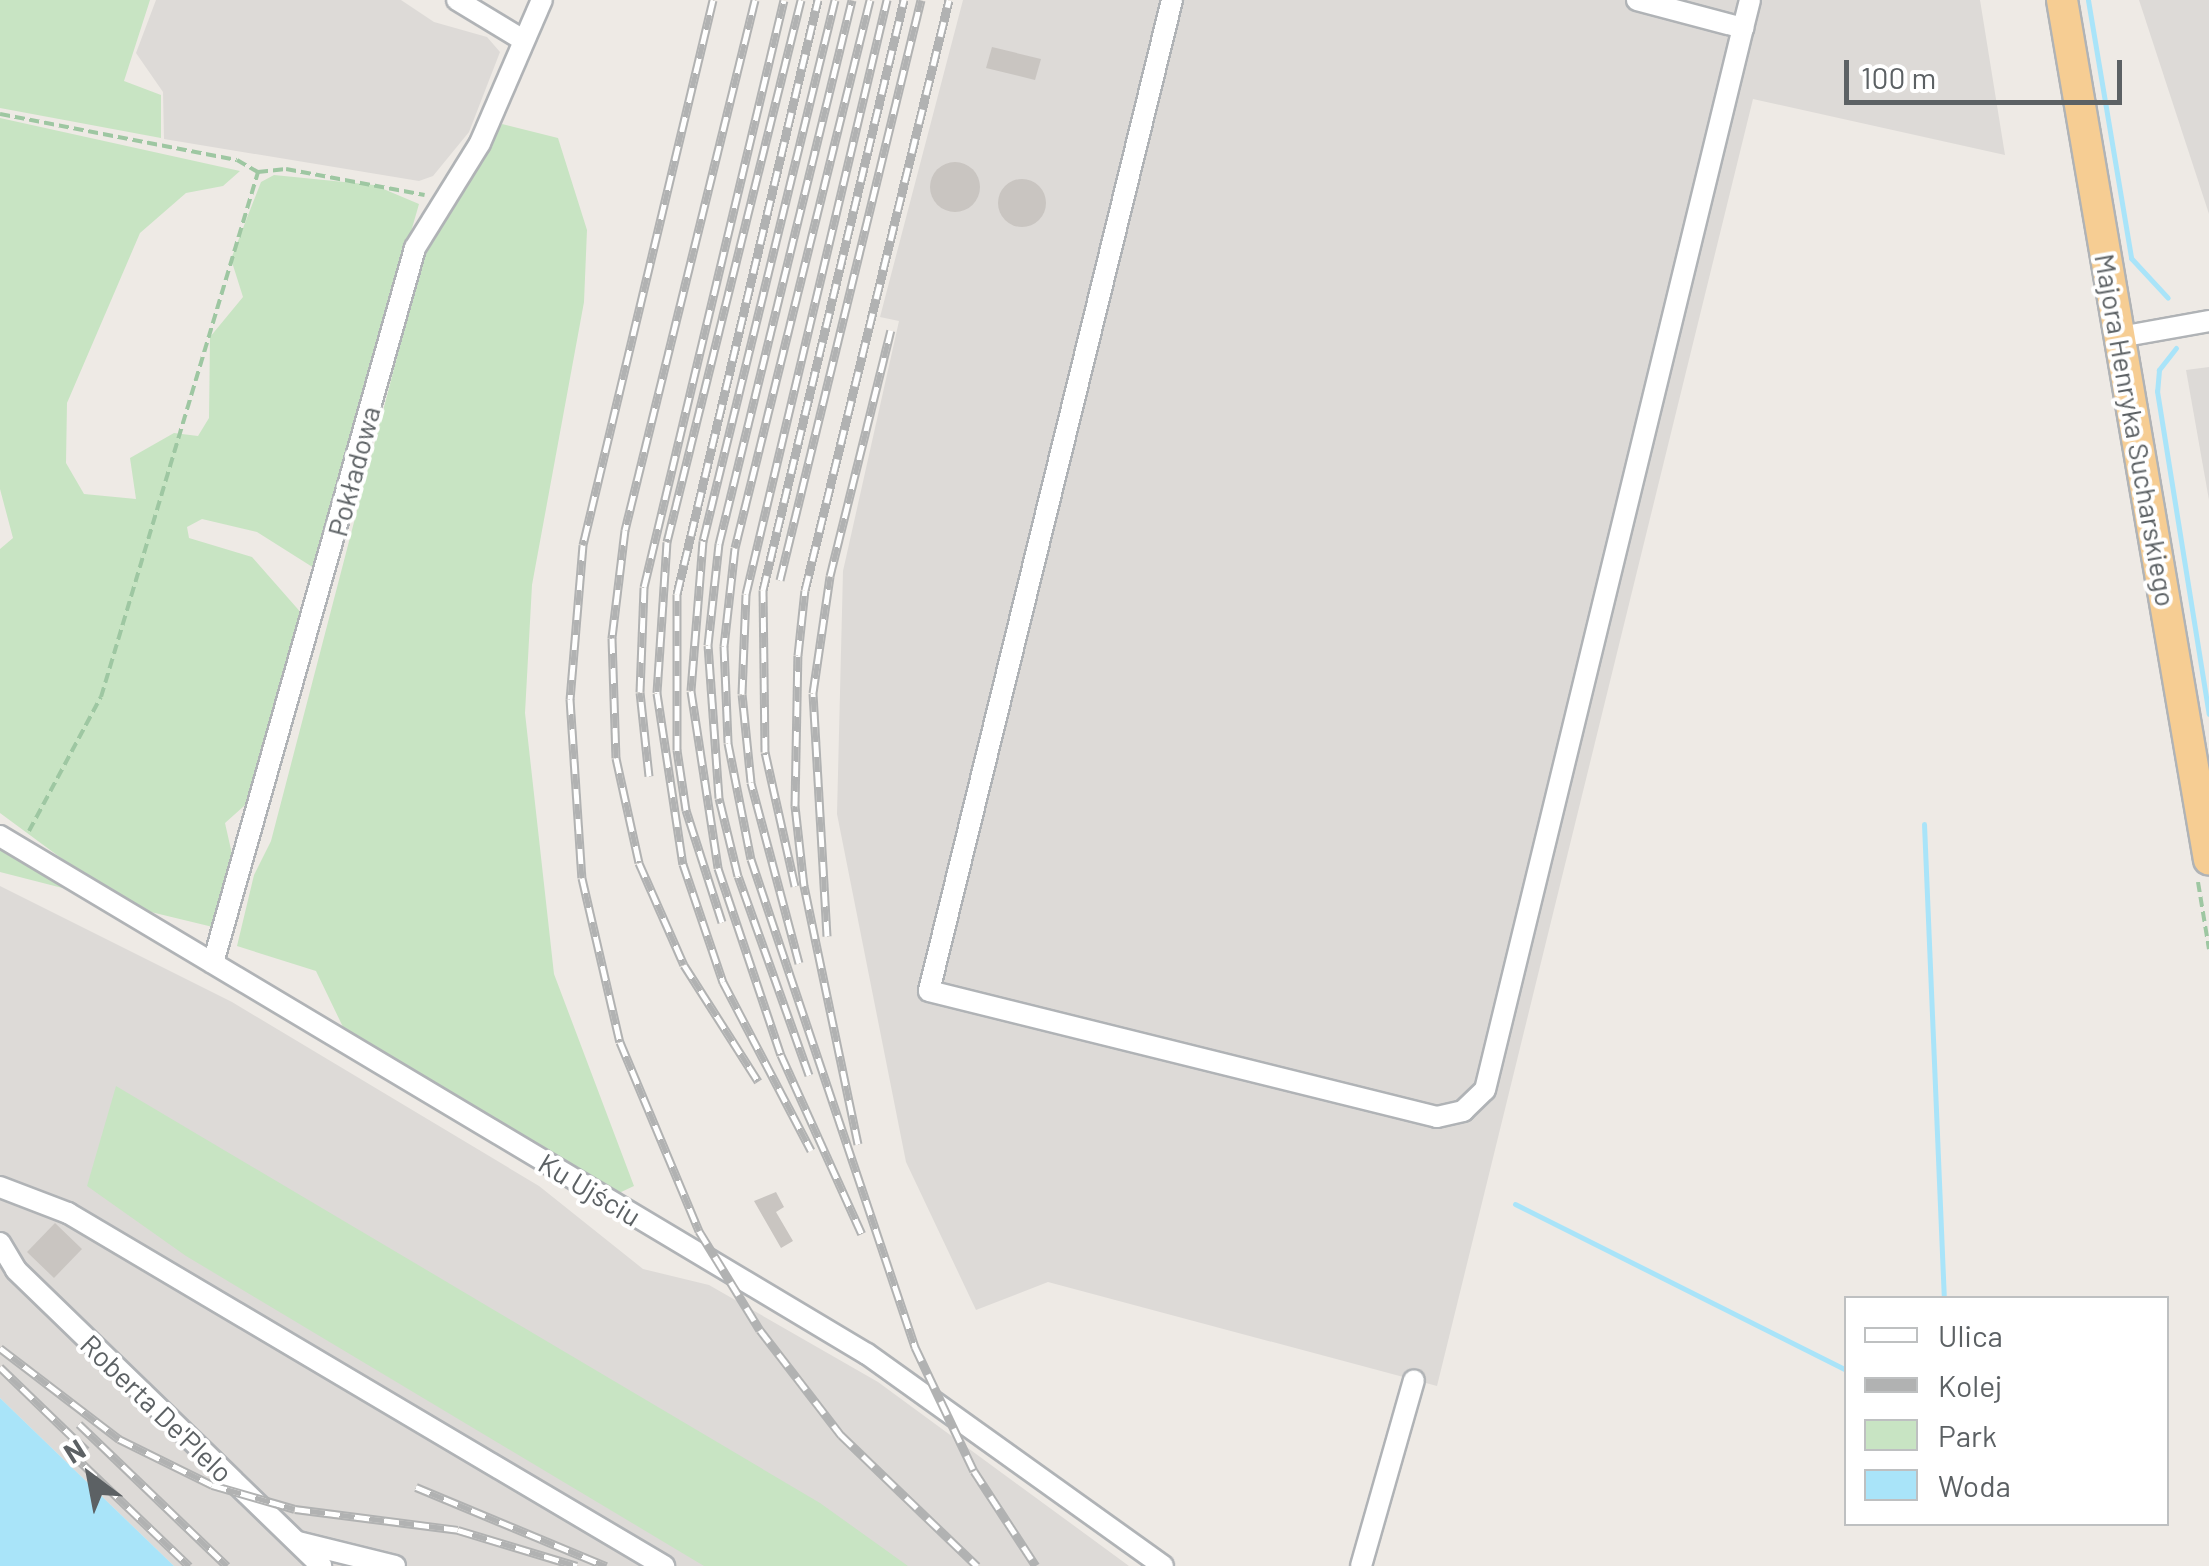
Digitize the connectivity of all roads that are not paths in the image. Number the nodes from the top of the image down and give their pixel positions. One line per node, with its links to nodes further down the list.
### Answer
1 (457, 0): 8 (street)
2 (542, 0): 8 (street, Pokładowa)
3 (1172, 0): 7 (street)
4 (1638, 0): 7 (street)
5 (1750, 0): 7 (street)
6 (2062, 0): 10 (highway, Majora Henryka Sucharskiego)
7 (1744, 28)
8 (522, 40): 13 (street, Pokładowa)
9 (2209, 321): 10 (street)
10 (2120, 337): 12 (highway, Majora Henryka Sucharskiego)
11 (0, 836): 13 (street, Ku Ujściu)
12 (2209, 860)
13 (213, 963): 21 (street, Ku Ujściu)
14 (0, 1187): 20 (street)
15 (0, 1243): 17 (street, Roberta De'Plelo)
16 (1414, 1380): 22 (street)
17 (296, 1542): 18 (street, Roberta De'Plelo); 19 (street)
18 (321, 1566)
19 (395, 1566)
20 (664, 1566)
21 (1163, 1566)
22 (1361, 1566)

